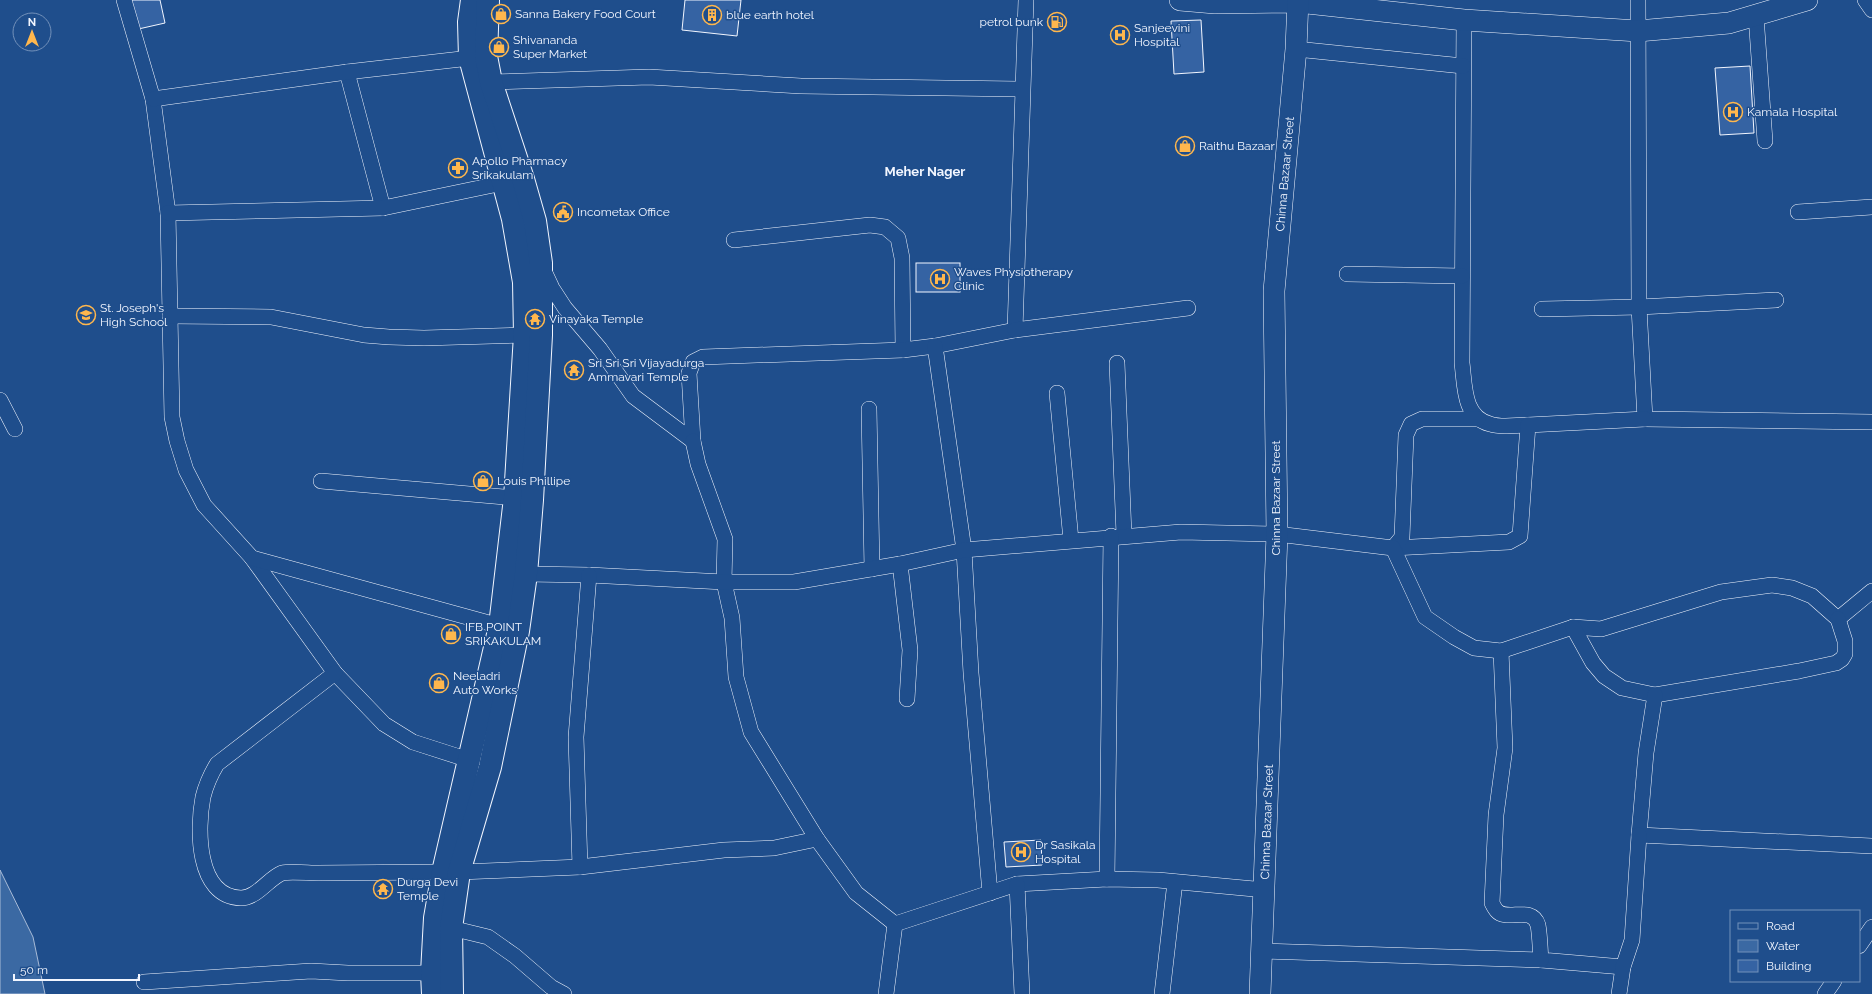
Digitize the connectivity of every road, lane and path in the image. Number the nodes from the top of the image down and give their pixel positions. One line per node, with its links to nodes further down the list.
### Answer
1 (124, 0): 21 (street)
2 (472, 0): 16 (main road)
3 (488, 0): 19 (main road)
4 (1026, 0): 20 (street)
5 (1180, 0): 10 (street)
6 (1638, 0): 14 (street)
7 (1807, 0): 12 (street)
8 (1865, 0): 11 (street)
9 (1298, 1): 10 (street); 13 (street); 15 (street, Chinna Bazaar Street)
10 (1215, 2)
11 (1872, 10)
12 (1756, 16): 14 (street); 22 (street)
13 (1464, 20): 14 (street); 17 (street)
14 (1638, 30): 33 (street)
15 (1296, 49): 17 (street); 53 (street, Chinna Bazaar Street)
16 (470, 58): 18 (street); 23 (main road)
17 (1463, 66): 31 (street)
18 (347, 72): 21 (street); 25 (street)
19 (491, 82): 20 (street); 29 (main road)
20 (1022, 89): 37 (street)
21 (153, 99): 27 (street)
22 (1765, 141)
23 (503, 183): 25 (street); 29 (main road)
24 (1872, 207): 26 (street)
25 (383, 208): 27 (street)
26 (1798, 212)
27 (168, 213): 36 (street)
28 (734, 240): 40 (street)
29 (530, 261): 38 (main road); 50 (street); 61 (main road)
30 (1347, 274): 31 (street)
31 (1462, 276): 45 (street)
32 (1776, 300): 33 (street)
33 (1639, 307): 35 (street); 46 (street)
34 (1188, 308): 37 (street)
35 (1542, 309)
36 (170, 316): 38 (street); 58 (street)
37 (1015, 330): 39 (street)
38 (525, 335): 52 (main road)
39 (935, 346): 40 (street); 57 (street)
40 (903, 350): 50 (street)
41 (1117, 363): 54 (street)
42 (1057, 393): 55 (street)
43 (0, 400): 49 (street)
44 (869, 409): 60 (street)
45 (1478, 419): 48 (street); 56 (street)
46 (1645, 419): 47 (street); 48 (street)
47 (1872, 422)
48 (1528, 425): 56 (street)
49 (15, 429)
50 (693, 441): 63 (street)
51 (321, 481): 52 (street)
52 (515, 498): 66 (main road)
53 (1277, 534): 54 (street); 56 (street); 81 (street, Chinna Bazaar Street)
54 (1118, 536): 55 (street); 78 (street)
55 (1071, 540): 57 (street)
56 (1393, 548): 68 (street)
57 (964, 550): 59 (street); 82 (street)
58 (252, 558): 66 (street); 69 (street)
59 (900, 564): 60 (street); 71 (street)
60 (872, 569): 63 (street)
61 (526, 574): 62 (street); 77 (main road)
62 (589, 575): 63 (street); 76 (street)
63 (724, 582): 74 (street)
64 (1872, 591): 65 (street)
65 (1838, 619): 67 (street); 70 (street)
66 (500, 626): 72 (main road)
67 (1573, 627): 68 (street); 70 (street)
68 (1502, 651): 88 (street)
69 (335, 673): 72 (street); 77 (street)
70 (1655, 695): 73 (street)
71 (907, 699)
72 (469, 760): 77 (main road)
73 (1639, 835): 75 (street); 89 (street)
74 (817, 839): 76 (street); 83 (street)
75 (1872, 846)
76 (580, 867): 77 (street)
77 (451, 872): 85 (main road); 92 (main road)
78 (1107, 879): 79 (street); 80 (street)
79 (1175, 882): 81 (street); 97 (street)
80 (1017, 884): 82 (street); 96 (street)
81 (1265, 890): 87 (street, Chinna Bazaar Street)
82 (990, 893): 83 (street)
83 (895, 924): 95 (street)
84 (1872, 927): 86 (street)
85 (451, 928): 93 (main road); 94 (street)
86 (1860, 945)
87 (1261, 951): 88 (street); 98 (street, Chinna Bazaar Street)
88 (1541, 960): 89 (street)
89 (1623, 967): 99 (street)
90 (144, 982): 92 (street)
91 (1833, 982): 100 (street)
92 (432, 983)
93 (452, 994)
94 (564, 994)
95 (886, 994)
96 (1022, 994)
97 (1162, 994)
98 (1260, 994)
99 (1619, 994)
100 (1825, 994)

